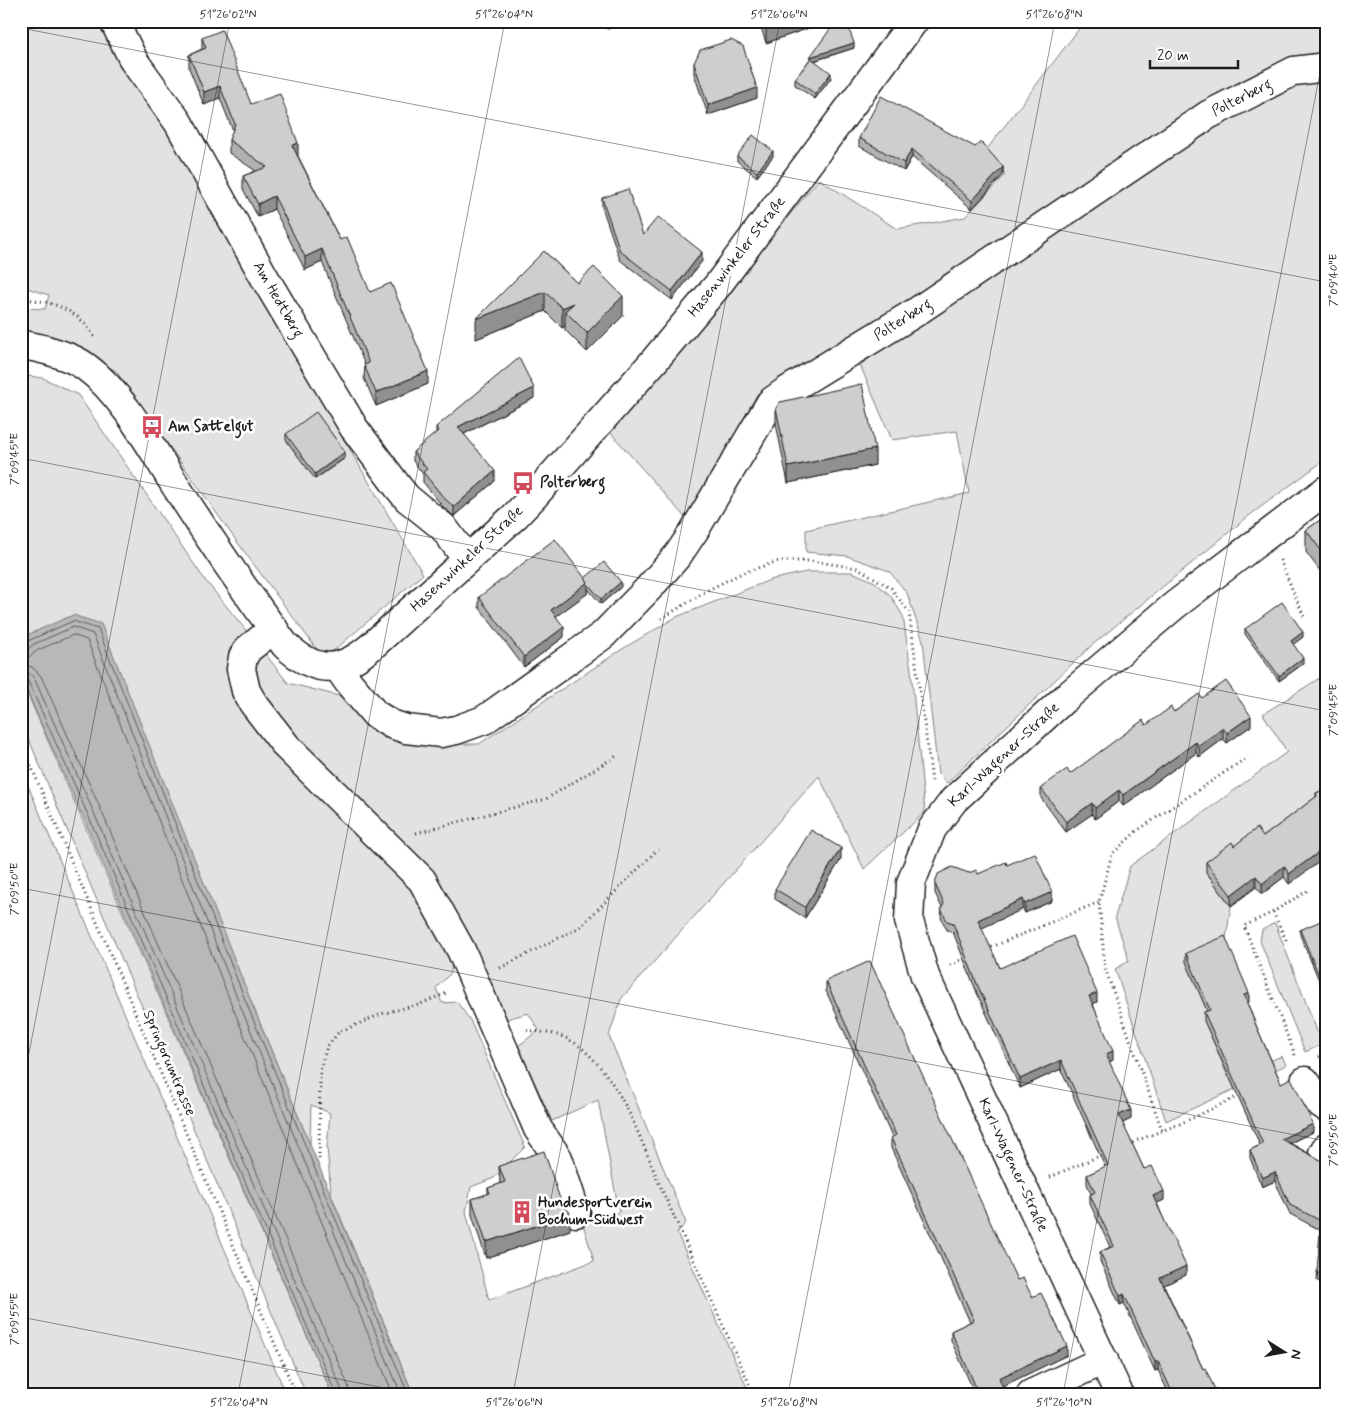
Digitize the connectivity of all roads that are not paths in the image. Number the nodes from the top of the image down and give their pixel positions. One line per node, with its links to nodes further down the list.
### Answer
1 (114, 21): 6 (street, Am Hedtberg)
2 (914, 21): 6 (street, Hasenwinkeler Straße)
3 (1326, 67): 8 (street, Polterberg)
4 (21, 345): 7 (street)
5 (1326, 490): 14 (street, Karl-Wagener-Straße)
6 (467, 559): 8 (street, Hasenwinkeler Straße)
7 (274, 629): 8 (street); 13 (street)
8 (338, 667)
9 (1301, 1069): 10 (street)
10 (1326, 1107)
11 (1326, 1148): 12 (street)
12 (1326, 1154)
13 (576, 1213)
14 (1104, 1360): 15 (street); 16 (street, Karl-Wagener-Straße)
15 (1031, 1394)
16 (1119, 1394)

